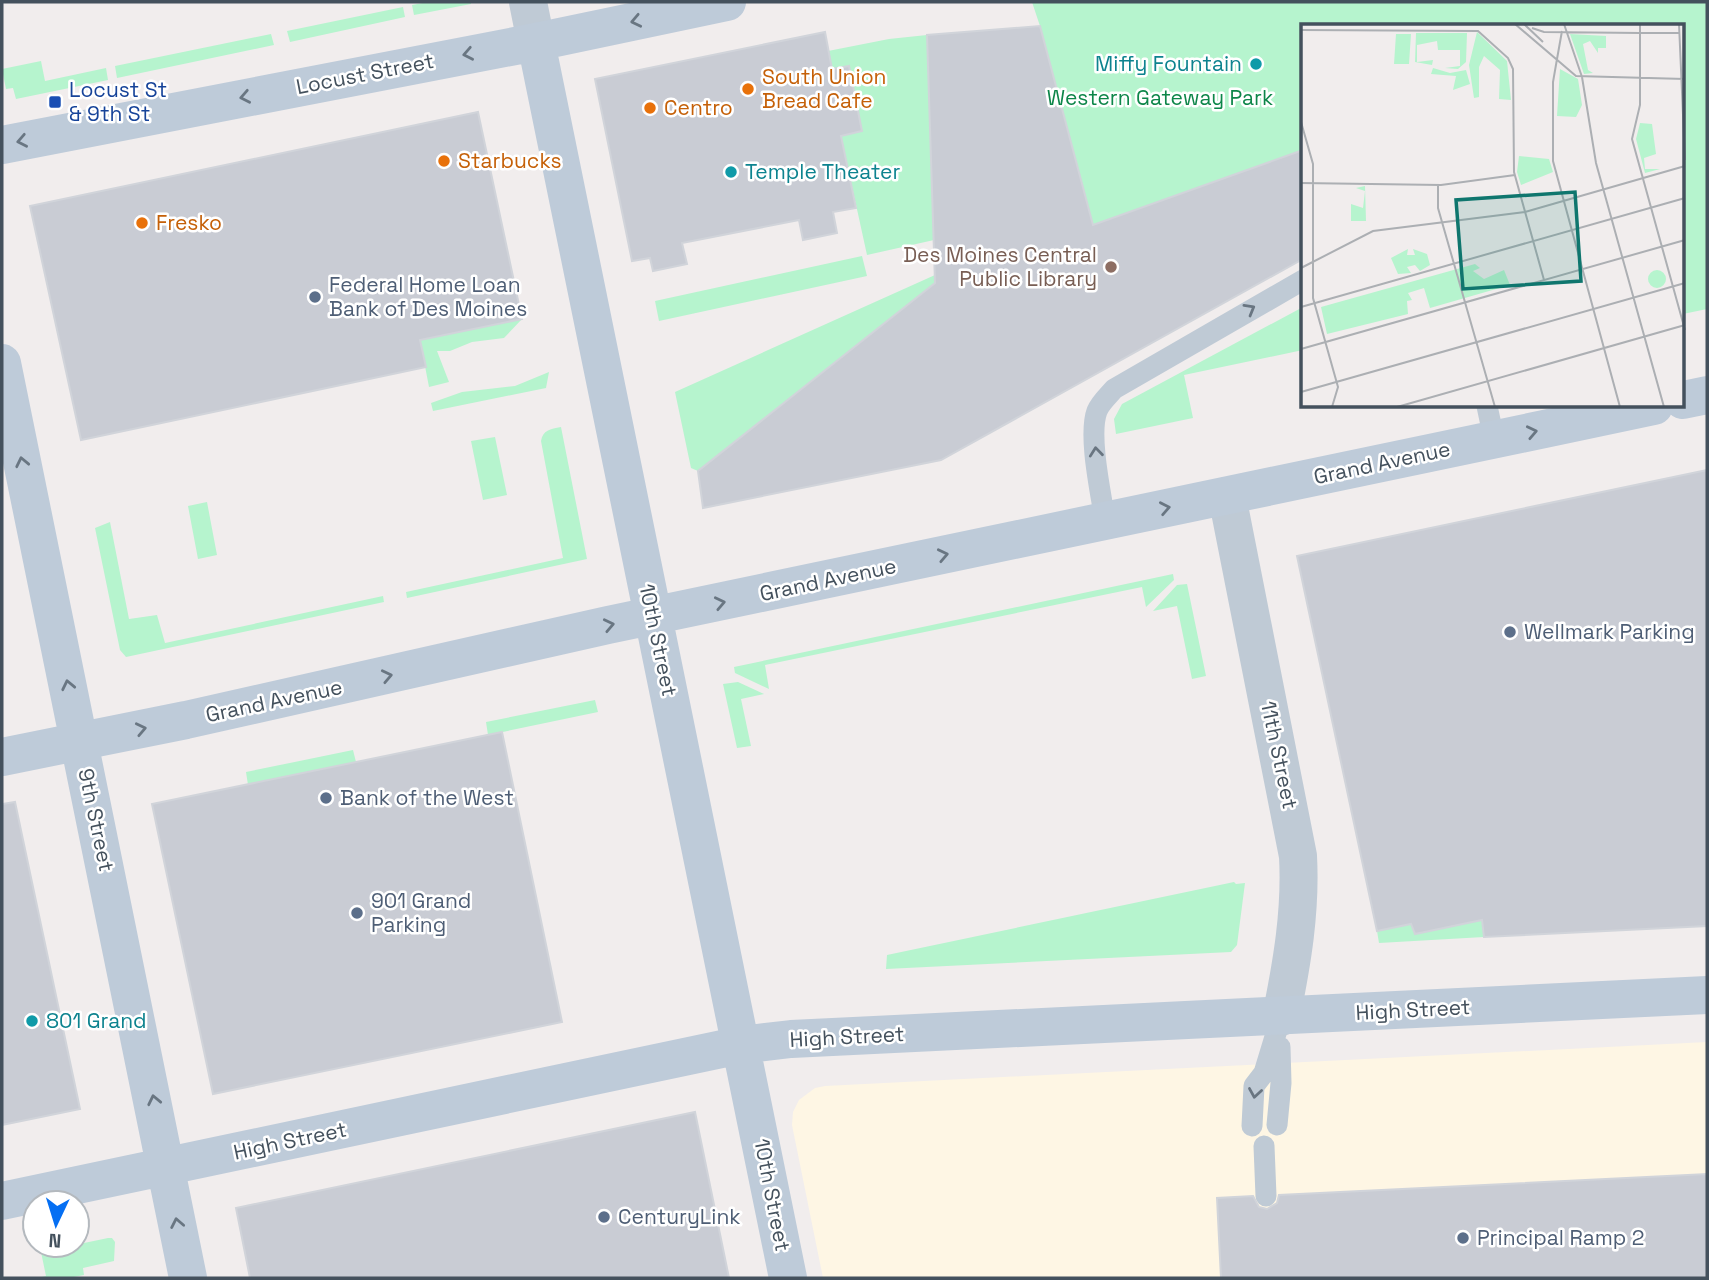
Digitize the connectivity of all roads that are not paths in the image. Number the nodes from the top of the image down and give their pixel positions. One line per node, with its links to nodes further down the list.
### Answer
1 (528, 2): 3 (street, 10th Street)
2 (727, 2): 3 (main road, Locust Street, one-way to 3)
3 (536, 42): 4 (main road, Locust Street, one-way to 4); 13 (main road, 10th Street)
4 (2, 145)
5 (1301, 280): 12 (lane, one-way to 5)
6 (2, 363): 14 (main road, 9th Street, one-way to 6)
7 (1707, 395): 8 (main road)
8 (1684, 400)
9 (1635, 408): 10 (main road, Grand Avenue, one-way to 9)
10 (1491, 423): 11 (main road, Grand Avenue)
11 (1227, 496): 12 (main road, Grand Avenue, one-way to 11); 17 (street, 11th Street)
12 (1105, 520): 13 (main road, Grand Avenue, one-way to 12)
13 (653, 616): 14 (main road, Grand Avenue, one-way to 13); 18 (main road, 10th Street)
14 (80, 742): 15 (main road, Grand Avenue); 22 (main road, 9th Street, one-way to 14)
15 (2, 757)
16 (1707, 995): 17 (main road, High Street)
17 (1281, 1017): 18 (main road, High Street); 19 (lane); 20 (lane, one-way to 20)
18 (741, 1045): 22 (main road, High Street); 26 (main road, 10th Street)
19 (1277, 1125)
20 (1252, 1126)
21 (1264, 1146): 23 (lane)
22 (167, 1167): 24 (main road, High Street); 25 (main road, 9th Street, one-way to 22)
23 (1266, 1196)
24 (2, 1201)
25 (188, 1278)
26 (788, 1278)

